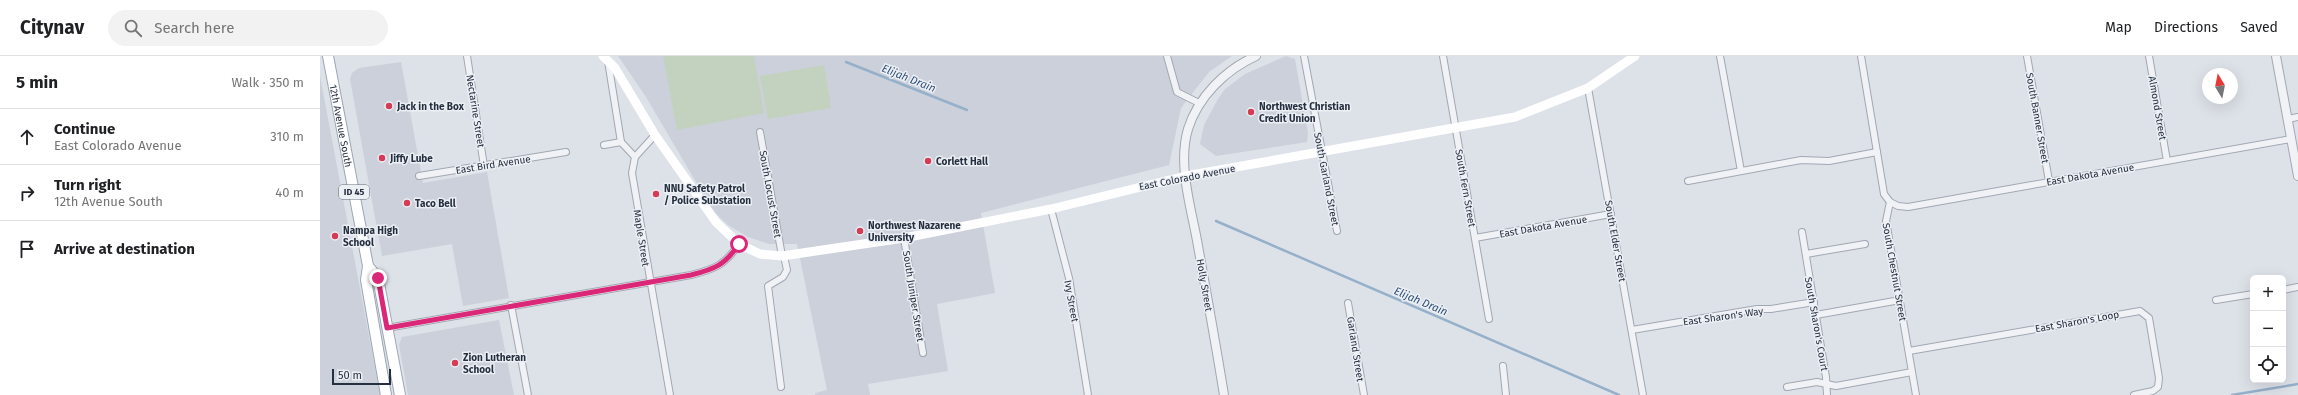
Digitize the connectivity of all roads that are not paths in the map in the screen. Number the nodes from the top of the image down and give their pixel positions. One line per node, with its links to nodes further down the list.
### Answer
1 (328, 56): 47 (main road, 12th Avenue South / ID 45)
2 (467, 56): 29 (street, Nectarine Street)
3 (1167, 56): 15 (street)
4 (1256, 56): 15 (street)
5 (1304, 56): 25 (street, South Garland Street)
6 (1443, 56): 18 (street, South Fern Street)
7 (1634, 56): 14 (main road, East Colorado Avenue)
8 (1720, 56): 30 (street)
9 (1861, 56): 26 (street)
10 (2027, 56): 35 (street, South Banner Street)
11 (2149, 56): 28 (street, Almond Street)
12 (2276, 56): 17 (street)
13 (605, 59): 20 (main road); 22 (street)
14 (1588, 88): 18 (main road, East Colorado Avenue); 38 (street, South Elder Street)
15 (1199, 103): 32 (street)
16 (2298, 117): 17 (street)
17 (2288, 119): 21 (street)
18 (1456, 129): 25 (main road, East Colorado Avenue); 42 (street, South Fern Street)
19 (760, 132): 46 (street, South Locust Street)
20 (655, 135): 27 (street); 43 (main road)
21 (2291, 139): 28 (street, East Dakota Avenue); 33 (street)
22 (621, 142): 23 (street); 27 (street)
23 (604, 145)
24 (566, 152): 29 (street, East Bird Avenue)
25 (1322, 152): 32 (main road, East Colorado Avenue); 39 (street, South Garland Street)
26 (1877, 152): 30 (street); 36 (street)
27 (635, 157): 48 (street, Maple Street)
28 (2167, 161): 35 (street, East Dakota Avenue)
29 (484, 166): 31 (street, East Bird Avenue)
30 (1741, 171): 34 (street)
31 (419, 176)
32 (1186, 176): 37 (main road, East Colorado Avenue); 73 (street, Holly Street)
33 (2298, 176)
34 (1688, 180)
35 (2049, 181): 36 (street, East Dakota Avenue)
36 (1890, 202): 52 (street, South Chestnut Street)
37 (1052, 209): 41 (main road, East Colorado Avenue); 72 (street, Ivy Street)
38 (1611, 214): 42 (street, East Dakota Avenue); 60 (street, South Elder Street)
39 (1338, 231)
40 (1802, 232): 45 (street, South Sharon's Court)
41 (904, 238): 46 (main road, East Colorado Avenue); 62 (street, South Juniper Street)
42 (1475, 238): 58 (street, South Fern Street)
43 (739, 244): 46 (main road); 48 (street)
44 (1865, 244): 45 (street)
45 (1806, 254): 54 (street, South Sharon's Court)
46 (783, 256): 66 (street, South Locust Street)
47 (368, 266): 59 (main road, 12th Avenue South / ID 45); 68 (main road, 12th Avenue South / ID 45)
48 (649, 282): 56 (street); 71 (street, Maple Street)
49 (2298, 287): 50 (street)
50 (2286, 289)
51 (2250, 294): 53 (street)
52 (1900, 300): 57 (street); 61 (street, South Chestnut Street)
53 (2216, 300)
54 (1814, 302): 57 (street, South Sharon's Court); 60 (street, East Sharon's Way)
55 (1348, 303): 74 (street, Garland Street)
56 (511, 305): 59 (street); 70 (street)
57 (1816, 315): 65 (street, South Sharon's Court)
58 (1490, 319)
59 (387, 328): 69 (main road, 12th Avenue South / ID 45)
60 (1632, 330): 76 (street, South Elder Street)
61 (1909, 351): 64 (street, South Chestnut Street); 79 (street, East Sharon's Loop)
62 (923, 353)
63 (1504, 366): 75 (street)
64 (1912, 372): 65 (street); 78 (street, South Chestnut Street)
65 (1827, 384): 67 (street); 77 (street, South Sharon's Court)
66 (781, 387)
67 (1787, 387)
68 (386, 395)
69 (400, 395)
70 (528, 395)
71 (670, 395)
72 (1088, 395)
73 (1224, 395)
74 (1364, 395)
75 (1506, 395)
76 (1643, 395)
77 (1827, 395)
78 (1916, 395)
79 (2134, 395)

